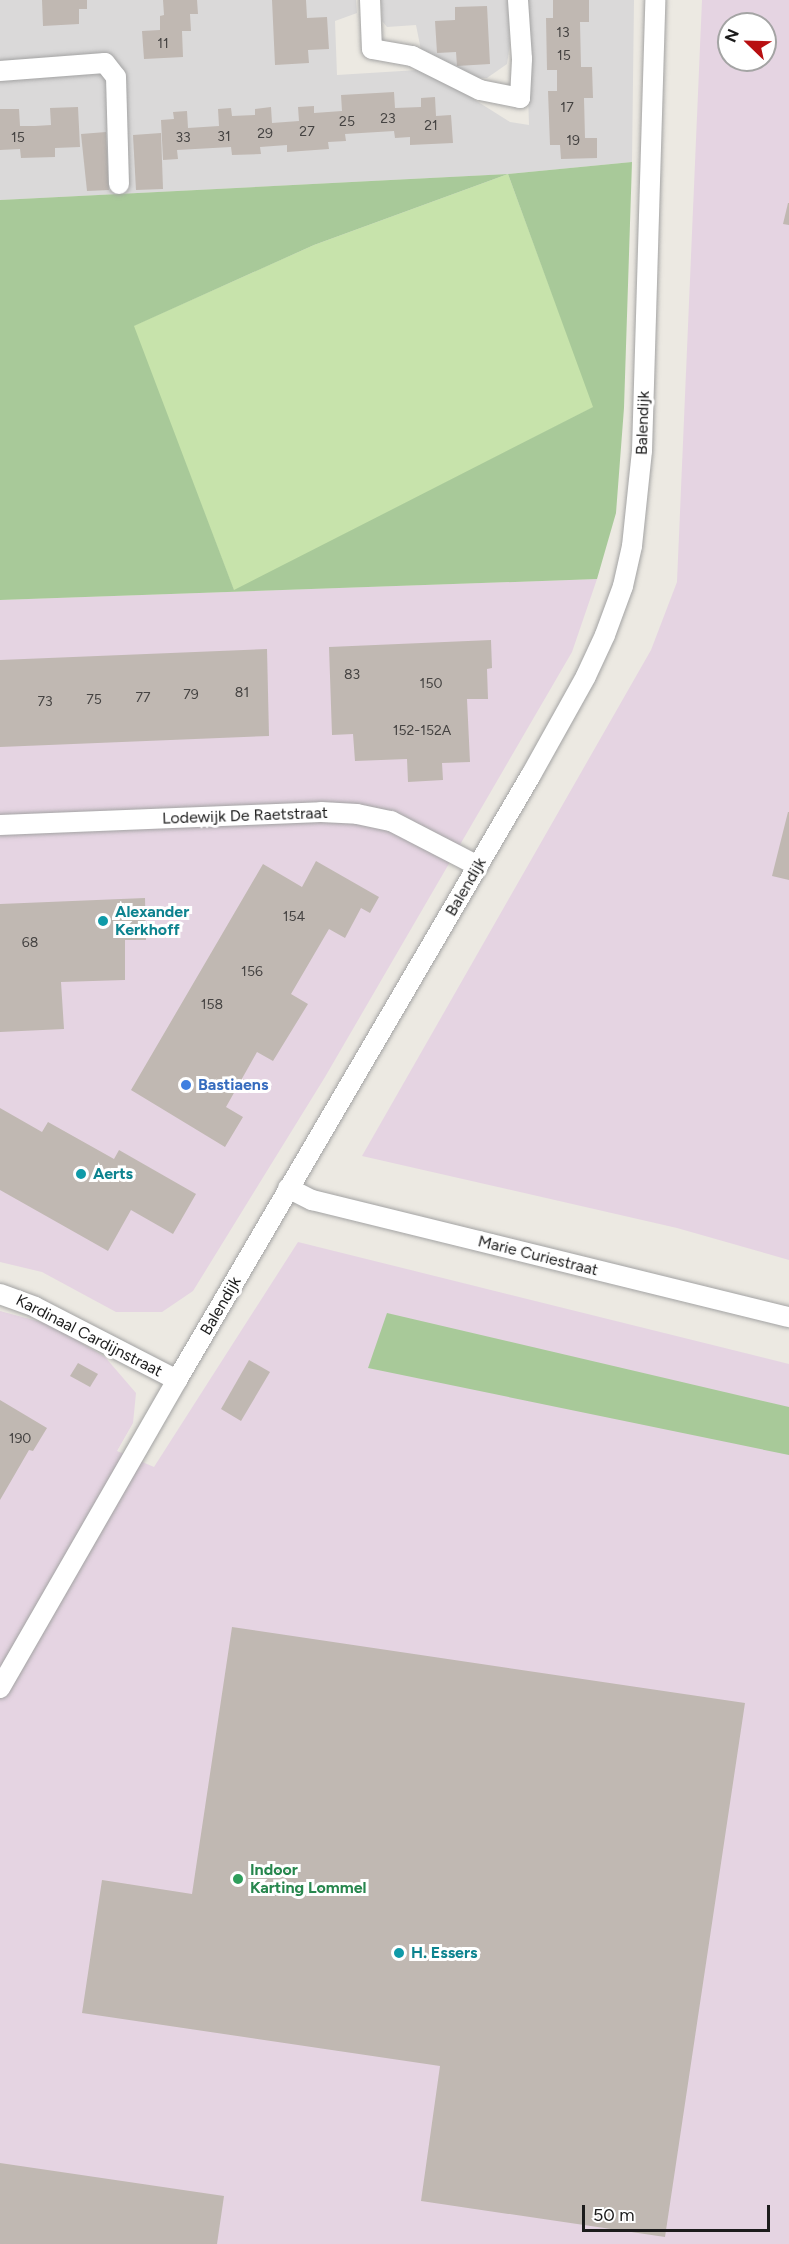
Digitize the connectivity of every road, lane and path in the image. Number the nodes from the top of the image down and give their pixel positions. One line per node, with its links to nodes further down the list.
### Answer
1 (370, 0): 2 (street)
2 (518, 0)
3 (655, 0): 7 (street, Balendijk)
4 (0, 70): 5 (street)
5 (119, 184)
6 (0, 825): 7 (street, Lodewijk De Raetstraat)
7 (478, 866): 8 (street, Balendijk)
8 (288, 1188): 10 (street, Marie Curiestraat); 11 (street, Balendijk)
9 (0, 1294): 11 (street, Kardinaal Cardijnstraat)
10 (789, 1317)
11 (177, 1380): 12 (street, Balendijk)
12 (0, 1688)

